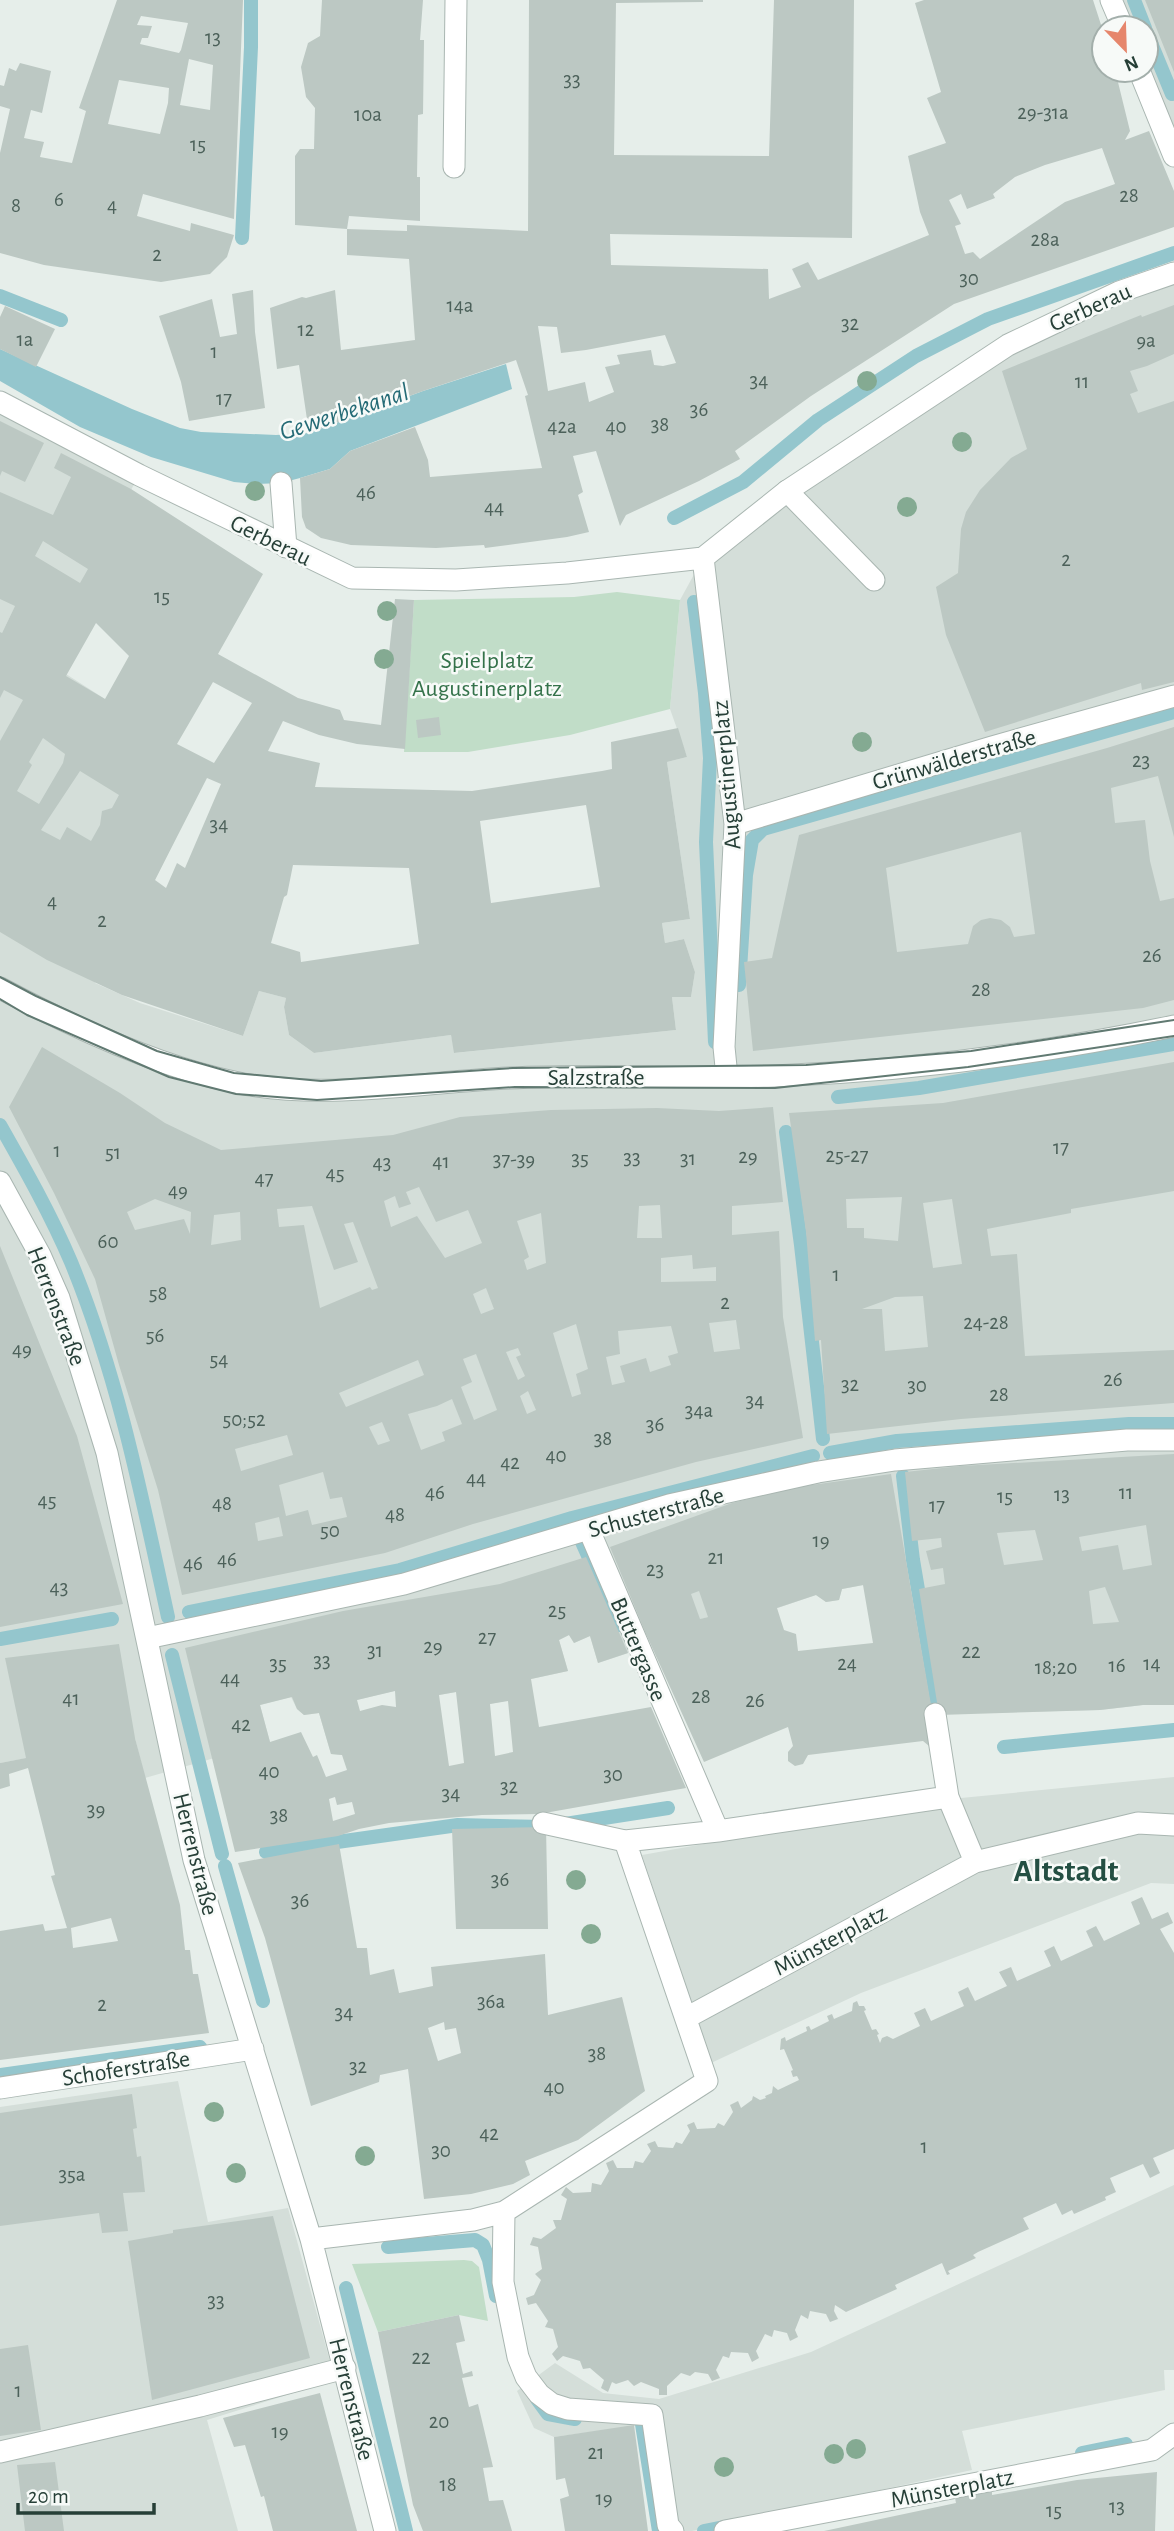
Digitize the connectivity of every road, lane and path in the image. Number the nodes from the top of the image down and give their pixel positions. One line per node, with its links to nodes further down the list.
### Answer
1 (456, 0): 5 (street)
2 (1148, 84): 3 (street)
3 (1167, 116): 4 (street)
4 (1174, 156)
5 (454, 167)
6 (1174, 273): 9 (street, Gerberau)
7 (0, 402): 10 (street, Gerberau)
8 (281, 483): 10 (street)
9 (787, 491): 11 (street); 12 (street)
10 (286, 547): 11 (street, Gerberau)
11 (703, 558): 14 (street, Augustinerplatz)
12 (874, 580)
13 (1174, 696): 14 (street, Grünwälderstraße)
14 (734, 824): 17 (street, Augustinerplatz)
15 (0, 988): 17 (street, Salzstraße)
16 (1174, 1026): 17 (street, Salzstraße)
17 (727, 1076)
18 (0, 1182): 21 (street, Herrenstraße)
19 (1174, 1440): 20 (street, Schusterstraße)
20 (589, 1530): 21 (street, Schusterstraße); 26 (street, Buttergasse)
21 (146, 1637): 30 (street, Herrenstraße)
22 (935, 1714): 23 (street)
23 (948, 1797): 26 (street); 28 (street)
24 (543, 1823): 27 (street)
25 (1174, 1825): 28 (street, Münsterplatz)
26 (718, 1831): 27 (street)
27 (625, 1840): 29 (street)
28 (975, 1863): 29 (street, Münsterplatz)
29 (686, 2018): 32 (street)
30 (253, 2049): 31 (street, Schoferstraße); 33 (street, Herrenstraße)
31 (0, 2088)
32 (504, 2212): 33 (street); 38 (street)
33 (311, 2239): 34 (street, Herrenstraße)
34 (345, 2368): 36 (street); 37 (street, Herrenstraße)
35 (1174, 2434): 39 (street, Münsterplatz)
36 (0, 2452)
37 (386, 2531)
38 (673, 2531)
39 (725, 2531)

